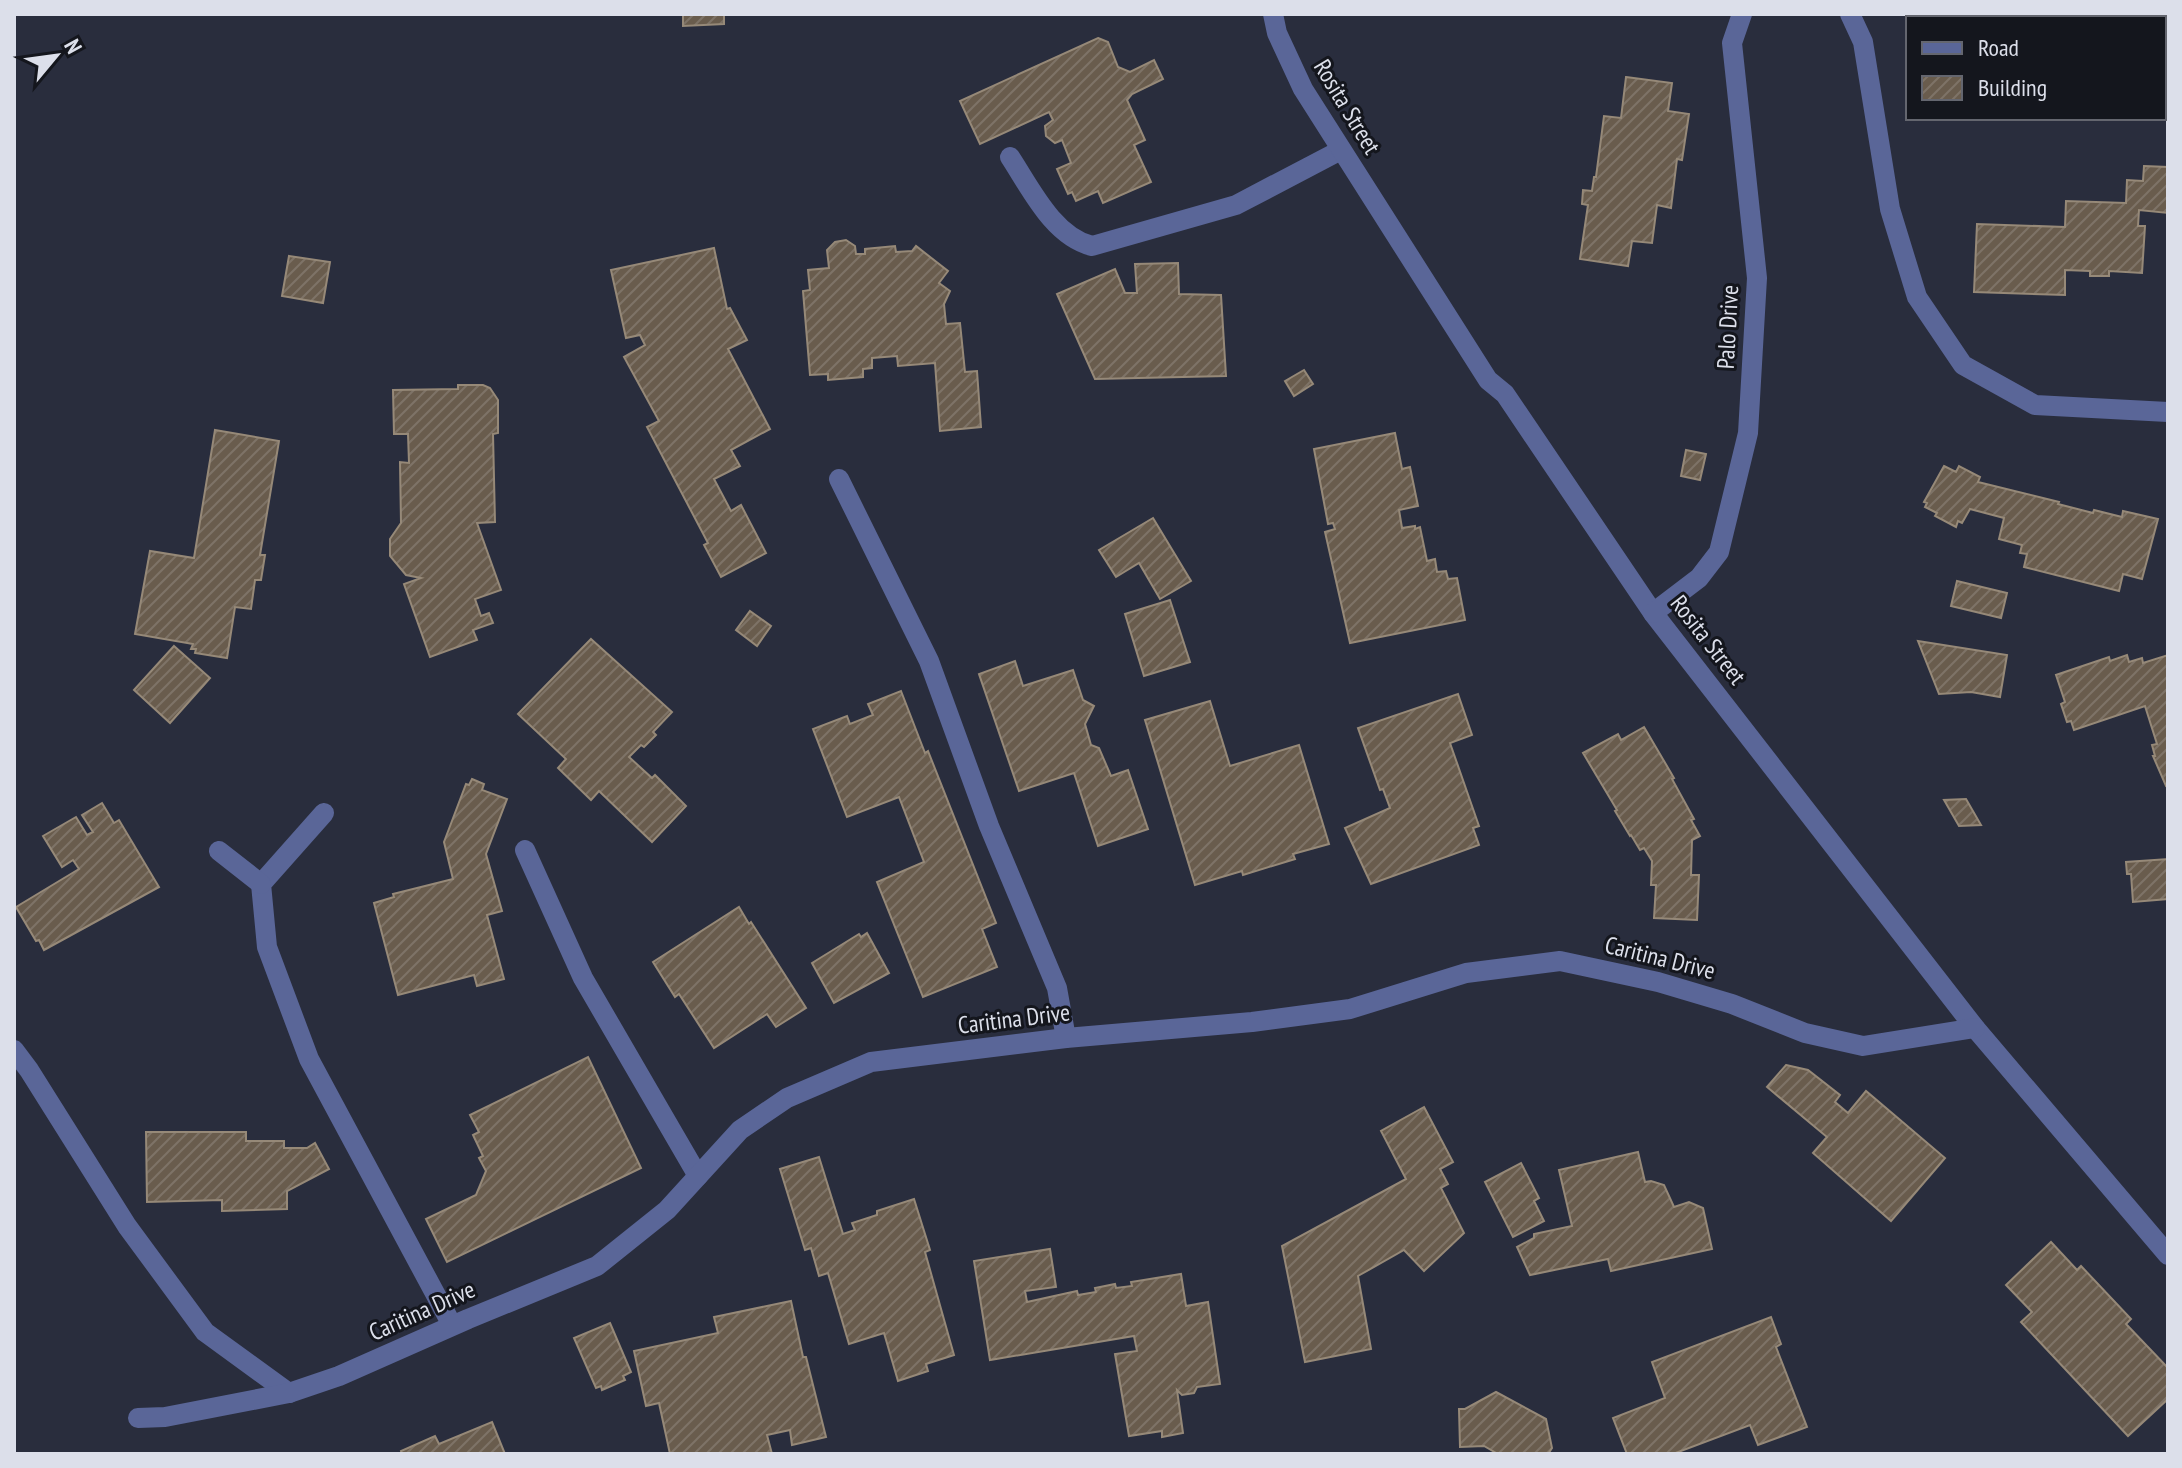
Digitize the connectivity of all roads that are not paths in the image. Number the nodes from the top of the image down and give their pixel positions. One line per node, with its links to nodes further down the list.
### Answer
1 (1273, 14): 4 (street, Rosita Street)
2 (1742, 14): 8 (street, Palo Drive)
3 (1850, 14): 6 (street)
4 (1341, 150): 5 (street); 8 (street, Rosita Street)
5 (1010, 157)
6 (2168, 412)
7 (839, 479): 14 (street)
8 (1653, 613): 13 (street, Rosita Street)
9 (324, 813): 12 (street)
10 (525, 850): 16 (street)
11 (219, 851): 12 (street)
12 (261, 884): 18 (street)
13 (1975, 1028): 14 (street, Caritina Drive); 17 (street, Rosita Street)
14 (1066, 1038): 16 (street, Caritina Drive)
15 (14, 1050): 19 (street)
16 (698, 1176): 18 (street, Caritina Drive)
17 (2168, 1255)
18 (452, 1325): 19 (street, Caritina Drive)
19 (289, 1393): 20 (street, Caritina Drive)
20 (138, 1418)

